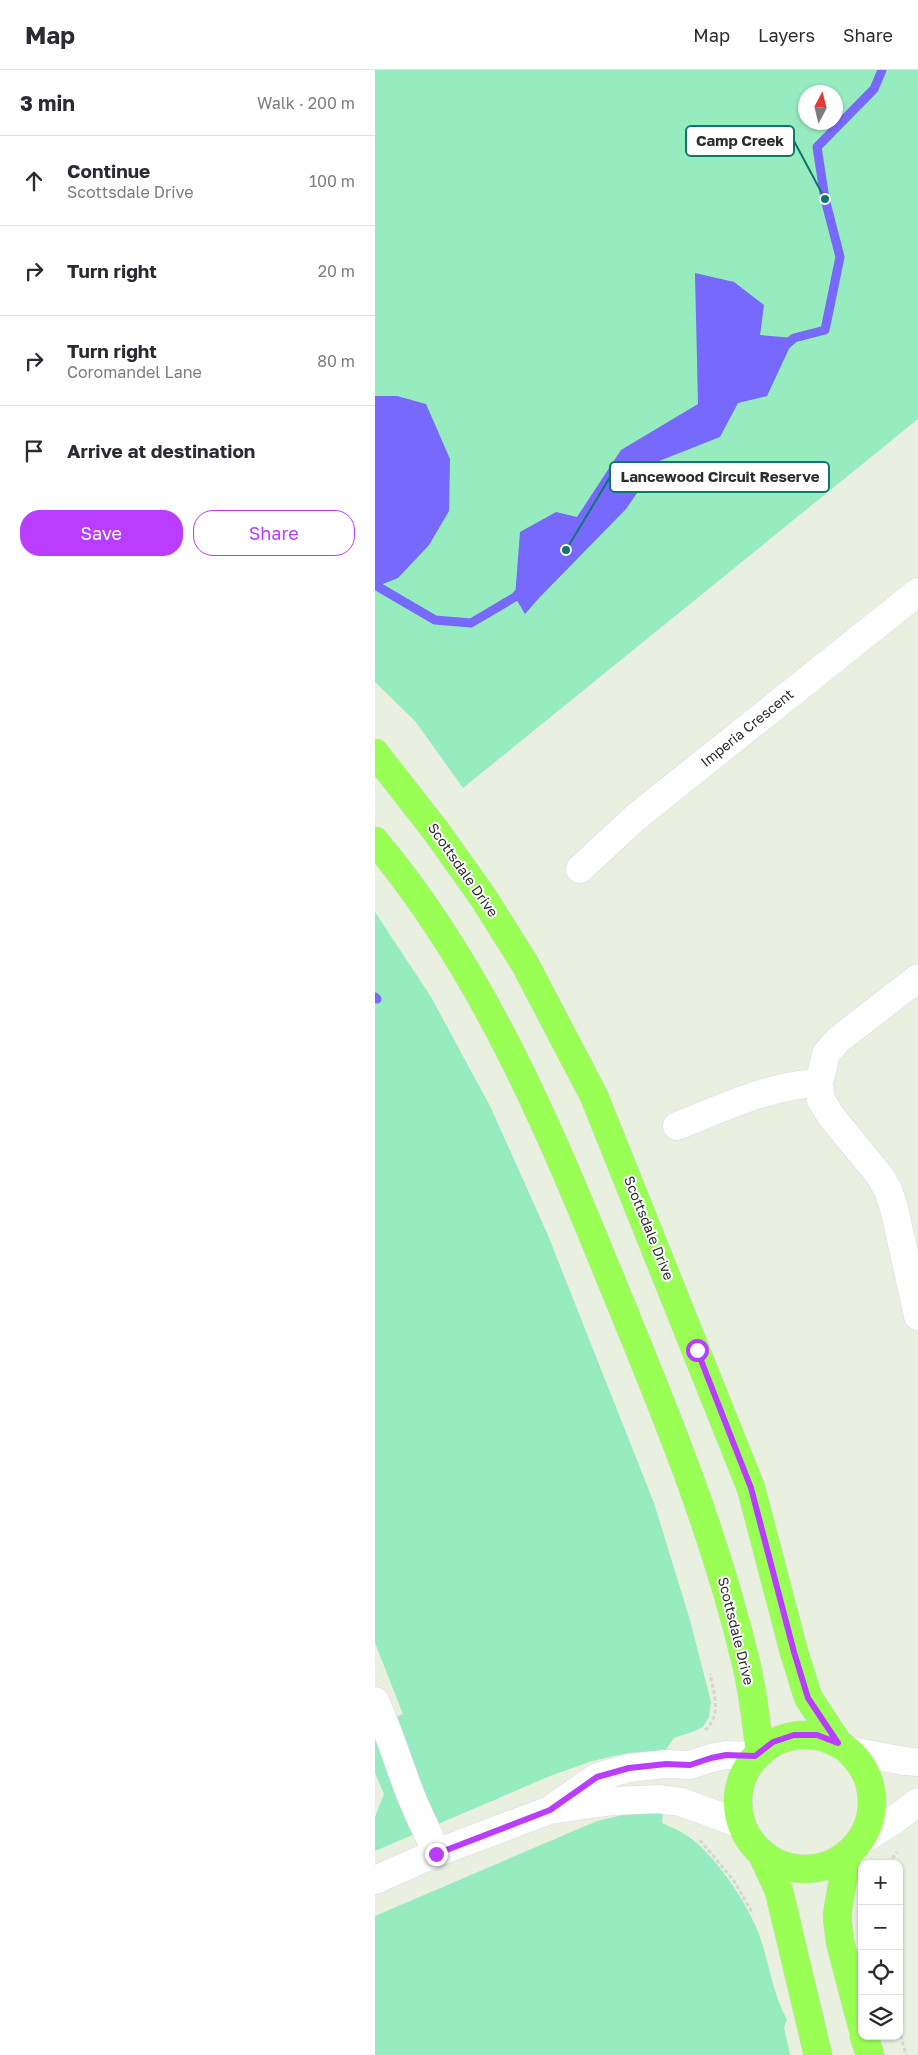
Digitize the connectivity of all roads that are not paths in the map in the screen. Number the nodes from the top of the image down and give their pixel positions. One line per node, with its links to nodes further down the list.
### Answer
1 (918, 592): 4 (street, Imperia Crescent)
2 (375, 753): 10 (main road, Scottsdale Drive)
3 (375, 841): 11 (main road, Scottsdale Drive)
4 (580, 868)
5 (918, 978): 6 (street)
6 (819, 1083): 7 (street); 8 (street)
7 (677, 1126)
8 (918, 1316)
9 (375, 1701): 17 (street)
10 (842, 1746): 11 (main road); 12 (street); 16 (main road)
11 (758, 1754): 14 (street); 15 (main road)
12 (918, 1762)
13 (918, 1802): 16 (street)
14 (550, 1810): 15 (street); 17 (street)
15 (741, 1824): 18 (main road)
16 (854, 1848): 18 (main road); 20 (main road)
17 (436, 1854): 19 (street)
18 (763, 1856): 22 (main road)
19 (375, 1880)
20 (858, 2011)
21 (866, 2040): 23 (main road)
22 (818, 2055)
23 (870, 2055)

